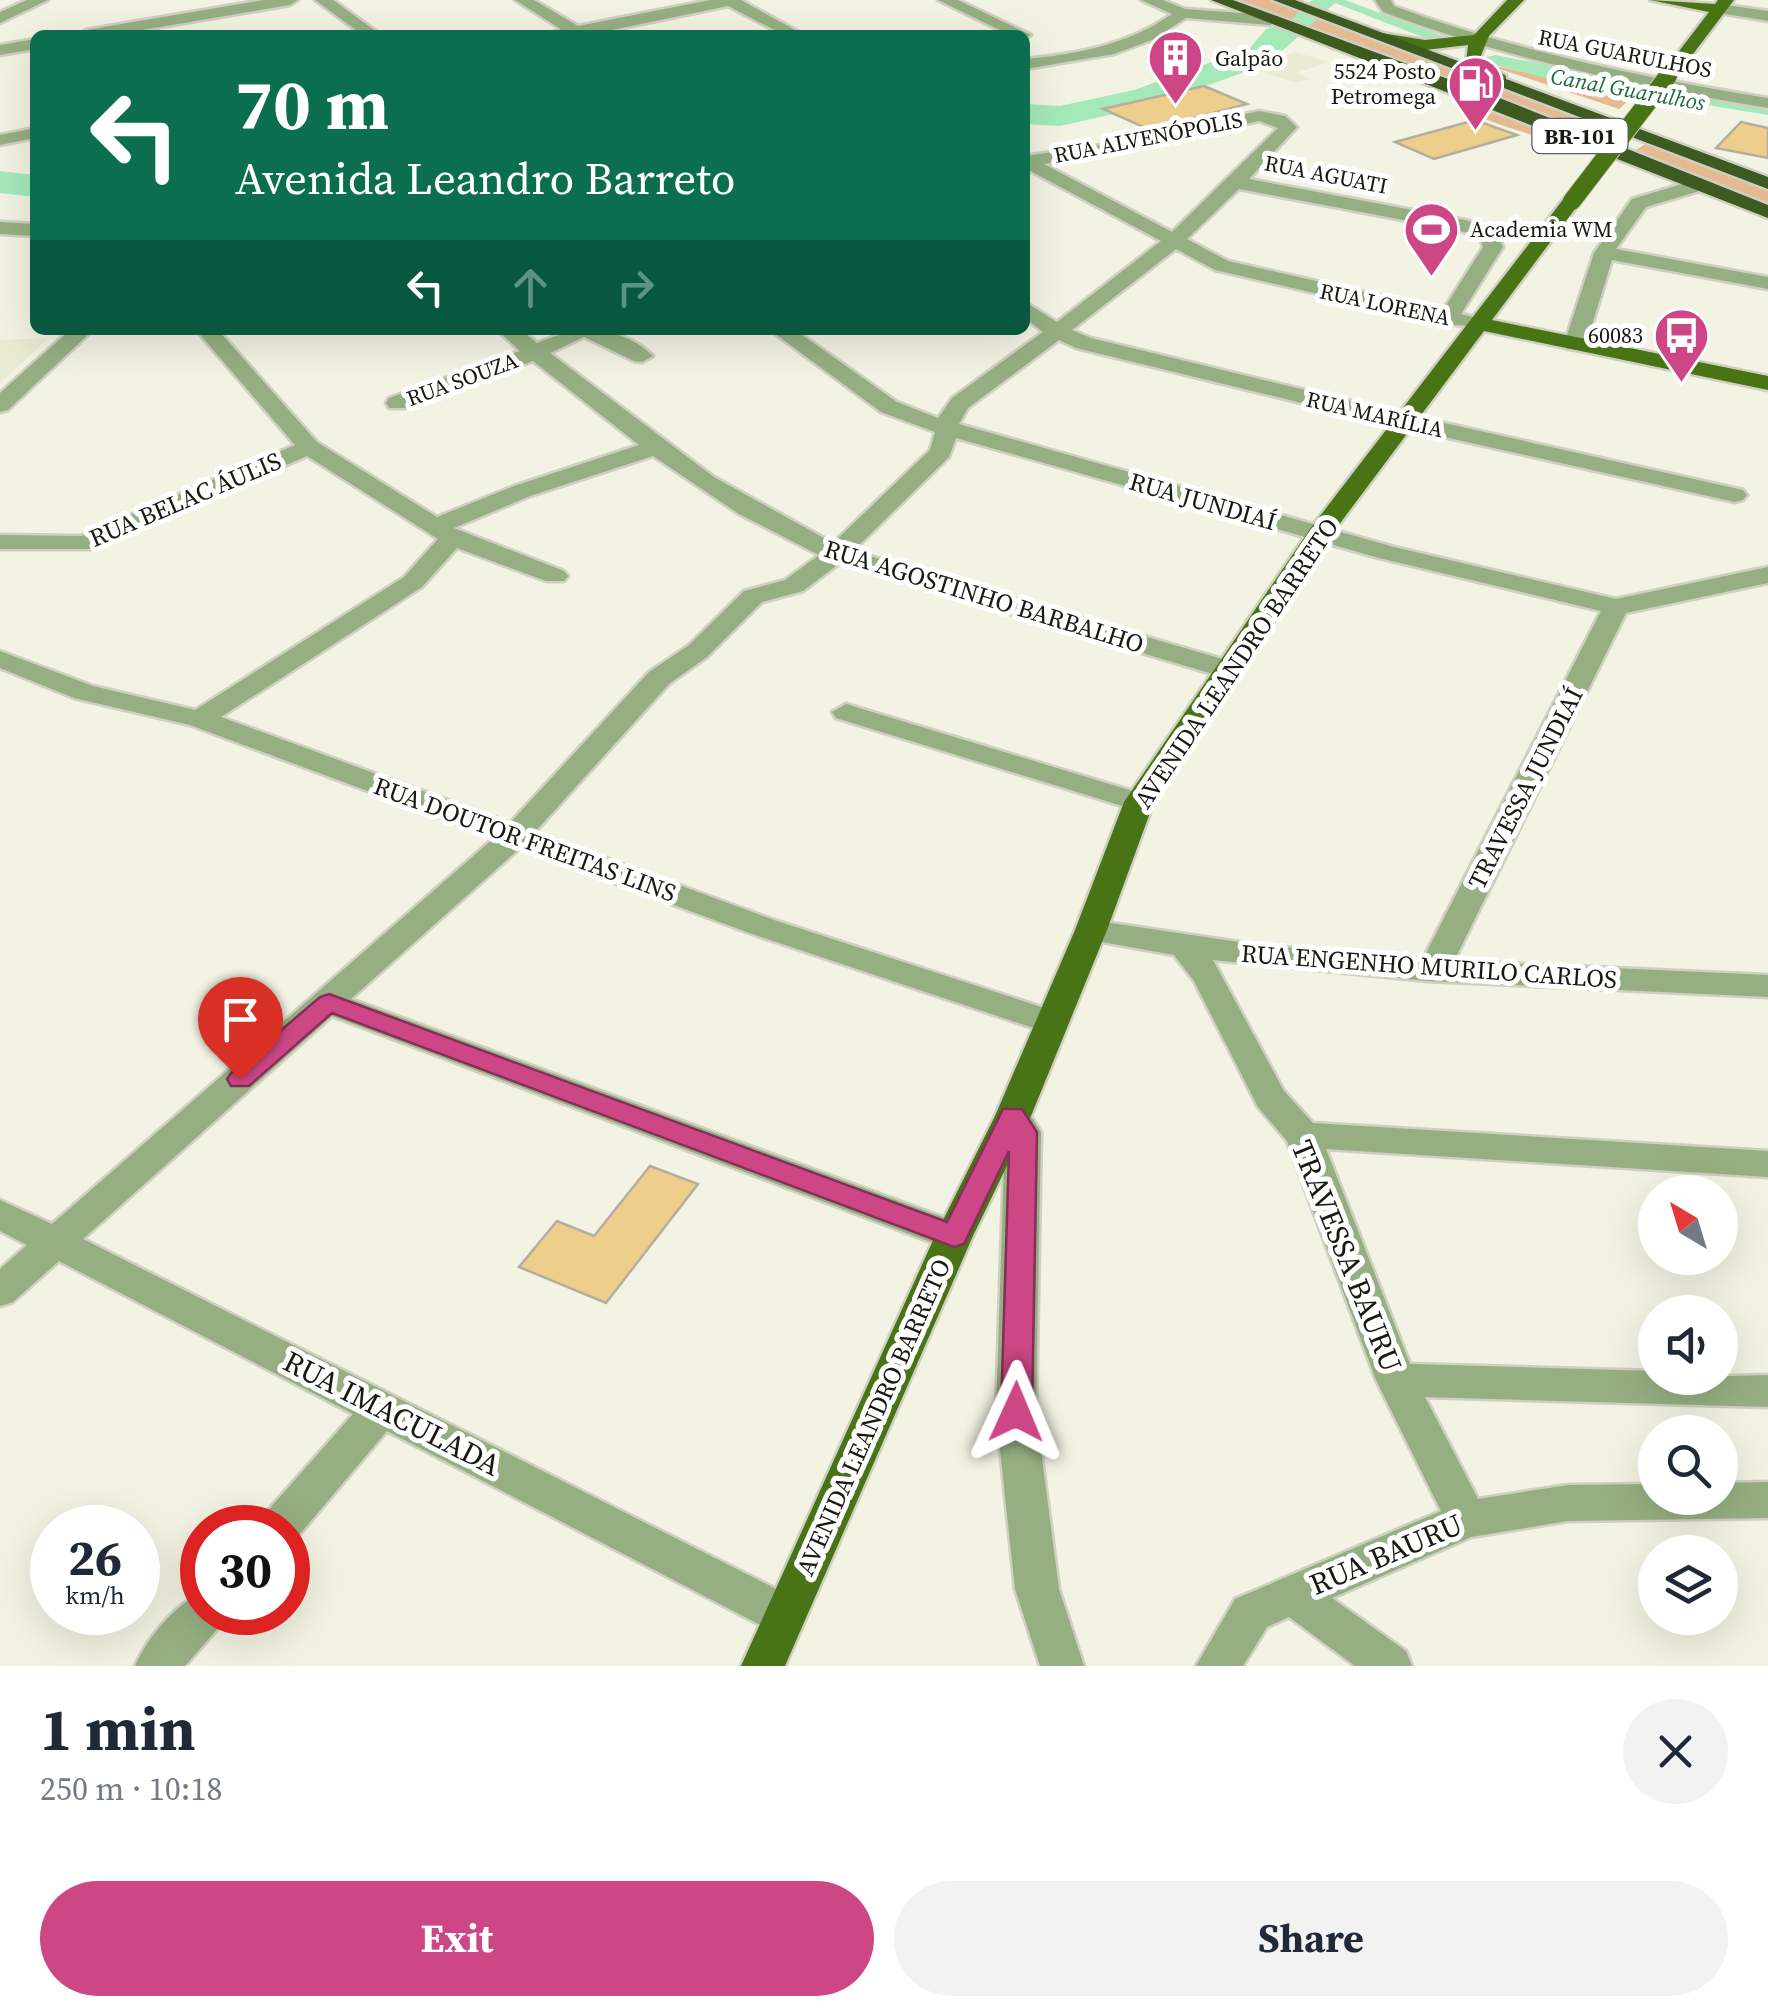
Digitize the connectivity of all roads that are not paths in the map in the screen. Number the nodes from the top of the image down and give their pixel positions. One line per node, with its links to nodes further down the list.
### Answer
1 (40, 0): 17 (street)
2 (290, 0): 19 (street)
3 (323, 0): 20 (street)
4 (523, 0): 21 (street)
5 (730, 0): 22 (street); 23 (street)
6 (946, 0): 24 (street)
7 (1149, 0): 15 (street)
8 (1219, 0): 18 (highway, BR-101)
9 (1281, 0): 26 (highway, BR-101)
10 (1383, 0): 28 (street, RUA GUARULHOS)
11 (1516, 0): 28 (main road)
12 (1658, 0): 13 (main road)
13 (1722, 4): 16 (street); 48 (main road, AVENIDA LEANDRO BARRETO, bridge)
14 (136, 12): 19 (street)
15 (1183, 14): 18 (street); 30 (street)
16 (1768, 16)
17 (0, 18)
18 (1270, 20): 40 (highway, BR-101)
19 (156, 30)
20 (366, 30)
21 (573, 30)
22 (592, 30)
23 (787, 30)
24 (1013, 30)
25 (1030, 38): 30 (street)
26 (1382, 38): 28 (main road); 32 (highway, BR-101)
27 (30, 45): 29 (street)
28 (1467, 45): 32 (main road); 33 (street, RUA GUARULHOS)
29 (0, 50)
30 (1081, 59): 31 (street)
31 (1030, 64)
32 (1500, 80): 39 (highway, BR-101)
33 (1768, 103)
34 (30, 135): 35 (street)
35 (0, 140)
36 (1030, 160): 38 (street, RUA ALVENÓPOLIS)
37 (1030, 164): 44 (street, RUA LORENA)
38 (1233, 182): 44 (street); 48 (street, RUA AGUATI)
39 (1768, 183)
40 (1699, 185): 41 (highway, BR-101); 45 (street)
41 (1768, 212)
42 (0, 228): 43 (street)
43 (30, 230)
44 (1171, 241): 48 (street, RUA LORENA); 49 (street)
45 (1604, 252): 46 (street); 56 (street)
46 (1768, 283)
47 (1030, 312): 49 (street, RUA MARÍLIA)
48 (1464, 321): 56 (main road, RUA LORENA); 62 (main road, AVENIDA LEANDRO BARRETO)
49 (1054, 330): 62 (street, RUA MARÍLIA); 63 (street)
50 (76, 335): 61 (street)
51 (212, 335): 64 (street)
52 (514, 335): 57 (street, RUA AGOSTINHO BARBALHO)
53 (573, 335): 57 (street, RUA SOUZA)
54 (595, 335): 58 (street, RUA SOUZA)
55 (787, 335): 63 (street, RUA JUNDIAÍ)
56 (1575, 344): 59 (main road, RUA LORENA)
57 (535, 352): 60 (street, RUA SOUZA); 65 (street, RUA AGOSTINHO BARBALHO)
58 (642, 356)
59 (1768, 383)
60 (397, 402)
61 (0, 404)
62 (1404, 421): 66 (street, RUA MARÍLIA); 68 (main road, AVENIDA LEANDRO BARRETO)
63 (949, 430): 68 (street, RUA JUNDIAÍ); 70 (street)
64 (309, 447): 67 (street); 69 (street, RUA BELAC ÁULIS)
65 (656, 447): 67 (street); 70 (street, RUA AGOSTINHO BARBALHO)
66 (1735, 495)
67 (444, 533): 72 (street); 77 (street)
68 (1319, 534): 73 (street, RUA JUNDIAÍ); 75 (main road, AVENIDA LEANDRO BARRETO)
69 (0, 542)
70 (836, 554): 75 (street, RUA AGOSTINHO BARBALHO); 79 (street)
71 (1768, 575): 73 (street, RUA JUNDIAÍ)
72 (555, 576)
73 (1616, 607): 82 (street, TRAVESSA JUNDIAÍ)
74 (0, 659): 77 (street, RUA DOUTOR FREITAS LINS)
75 (1226, 669): 78 (main road, AVENIDA LEANDRO BARRETO)
76 (846, 712): 78 (street)
77 (198, 719): 79 (street, RUA DOUTOR FREITAS LINS)
78 (1139, 802): 80 (main road, AVENIDA LEANDRO BARRETO)
79 (516, 835): 84 (street); 85 (street, RUA DOUTOR FREITAS LINS)
80 (1091, 930): 81 (street, RUA ENGENHO MURILO CARLOS); 85 (main road, AVENIDA LEANDRO BARRETO)
81 (1186, 948): 82 (street, RUA ENGENHO MURILO CARLOS); 87 (street, TRAVESSA BAURU)
82 (1434, 969): 83 (street, RUA ENGENHO MURILO CARLOS)
83 (1768, 986)
84 (329, 1003): 90 (street); 91 (street)
85 (1051, 1022): 86 (main road, AVENIDA LEANDRO BARRETO)
86 (1013, 1116): 90 (main road, AVENIDA LEANDRO BARRETO); 104 (street)
87 (1303, 1134): 88 (street); 93 (street, TRAVESSA BAURU)
88 (1768, 1164)
89 (0, 1214): 91 (street, RUA IMACULADA)
90 (954, 1236): 100 (main road, AVENIDA LEANDRO BARRETO)
91 (56, 1242): 92 (street); 95 (street, RUA IMACULADA)
92 (0, 1291)
93 (1396, 1380): 94 (street); 98 (street, TRAVESSA BAURU)
94 (1768, 1391)
95 (383, 1408): 97 (street); 100 (street, RUA IMACULADA)
96 (1768, 1500): 98 (street, RUA BAURU)
97 (299, 1505)
98 (1467, 1518): 99 (street, RUA BAURU)
99 (1292, 1594): 105 (street, RUA BAURU); 106 (street)
100 (784, 1615): 103 (main road, AVENIDA LEANDRO BARRETO)
101 (184, 1635): 102 (street)
102 (157, 1666)
103 (762, 1666)
104 (1062, 1666)
105 (1218, 1666)
106 (1390, 1666)

